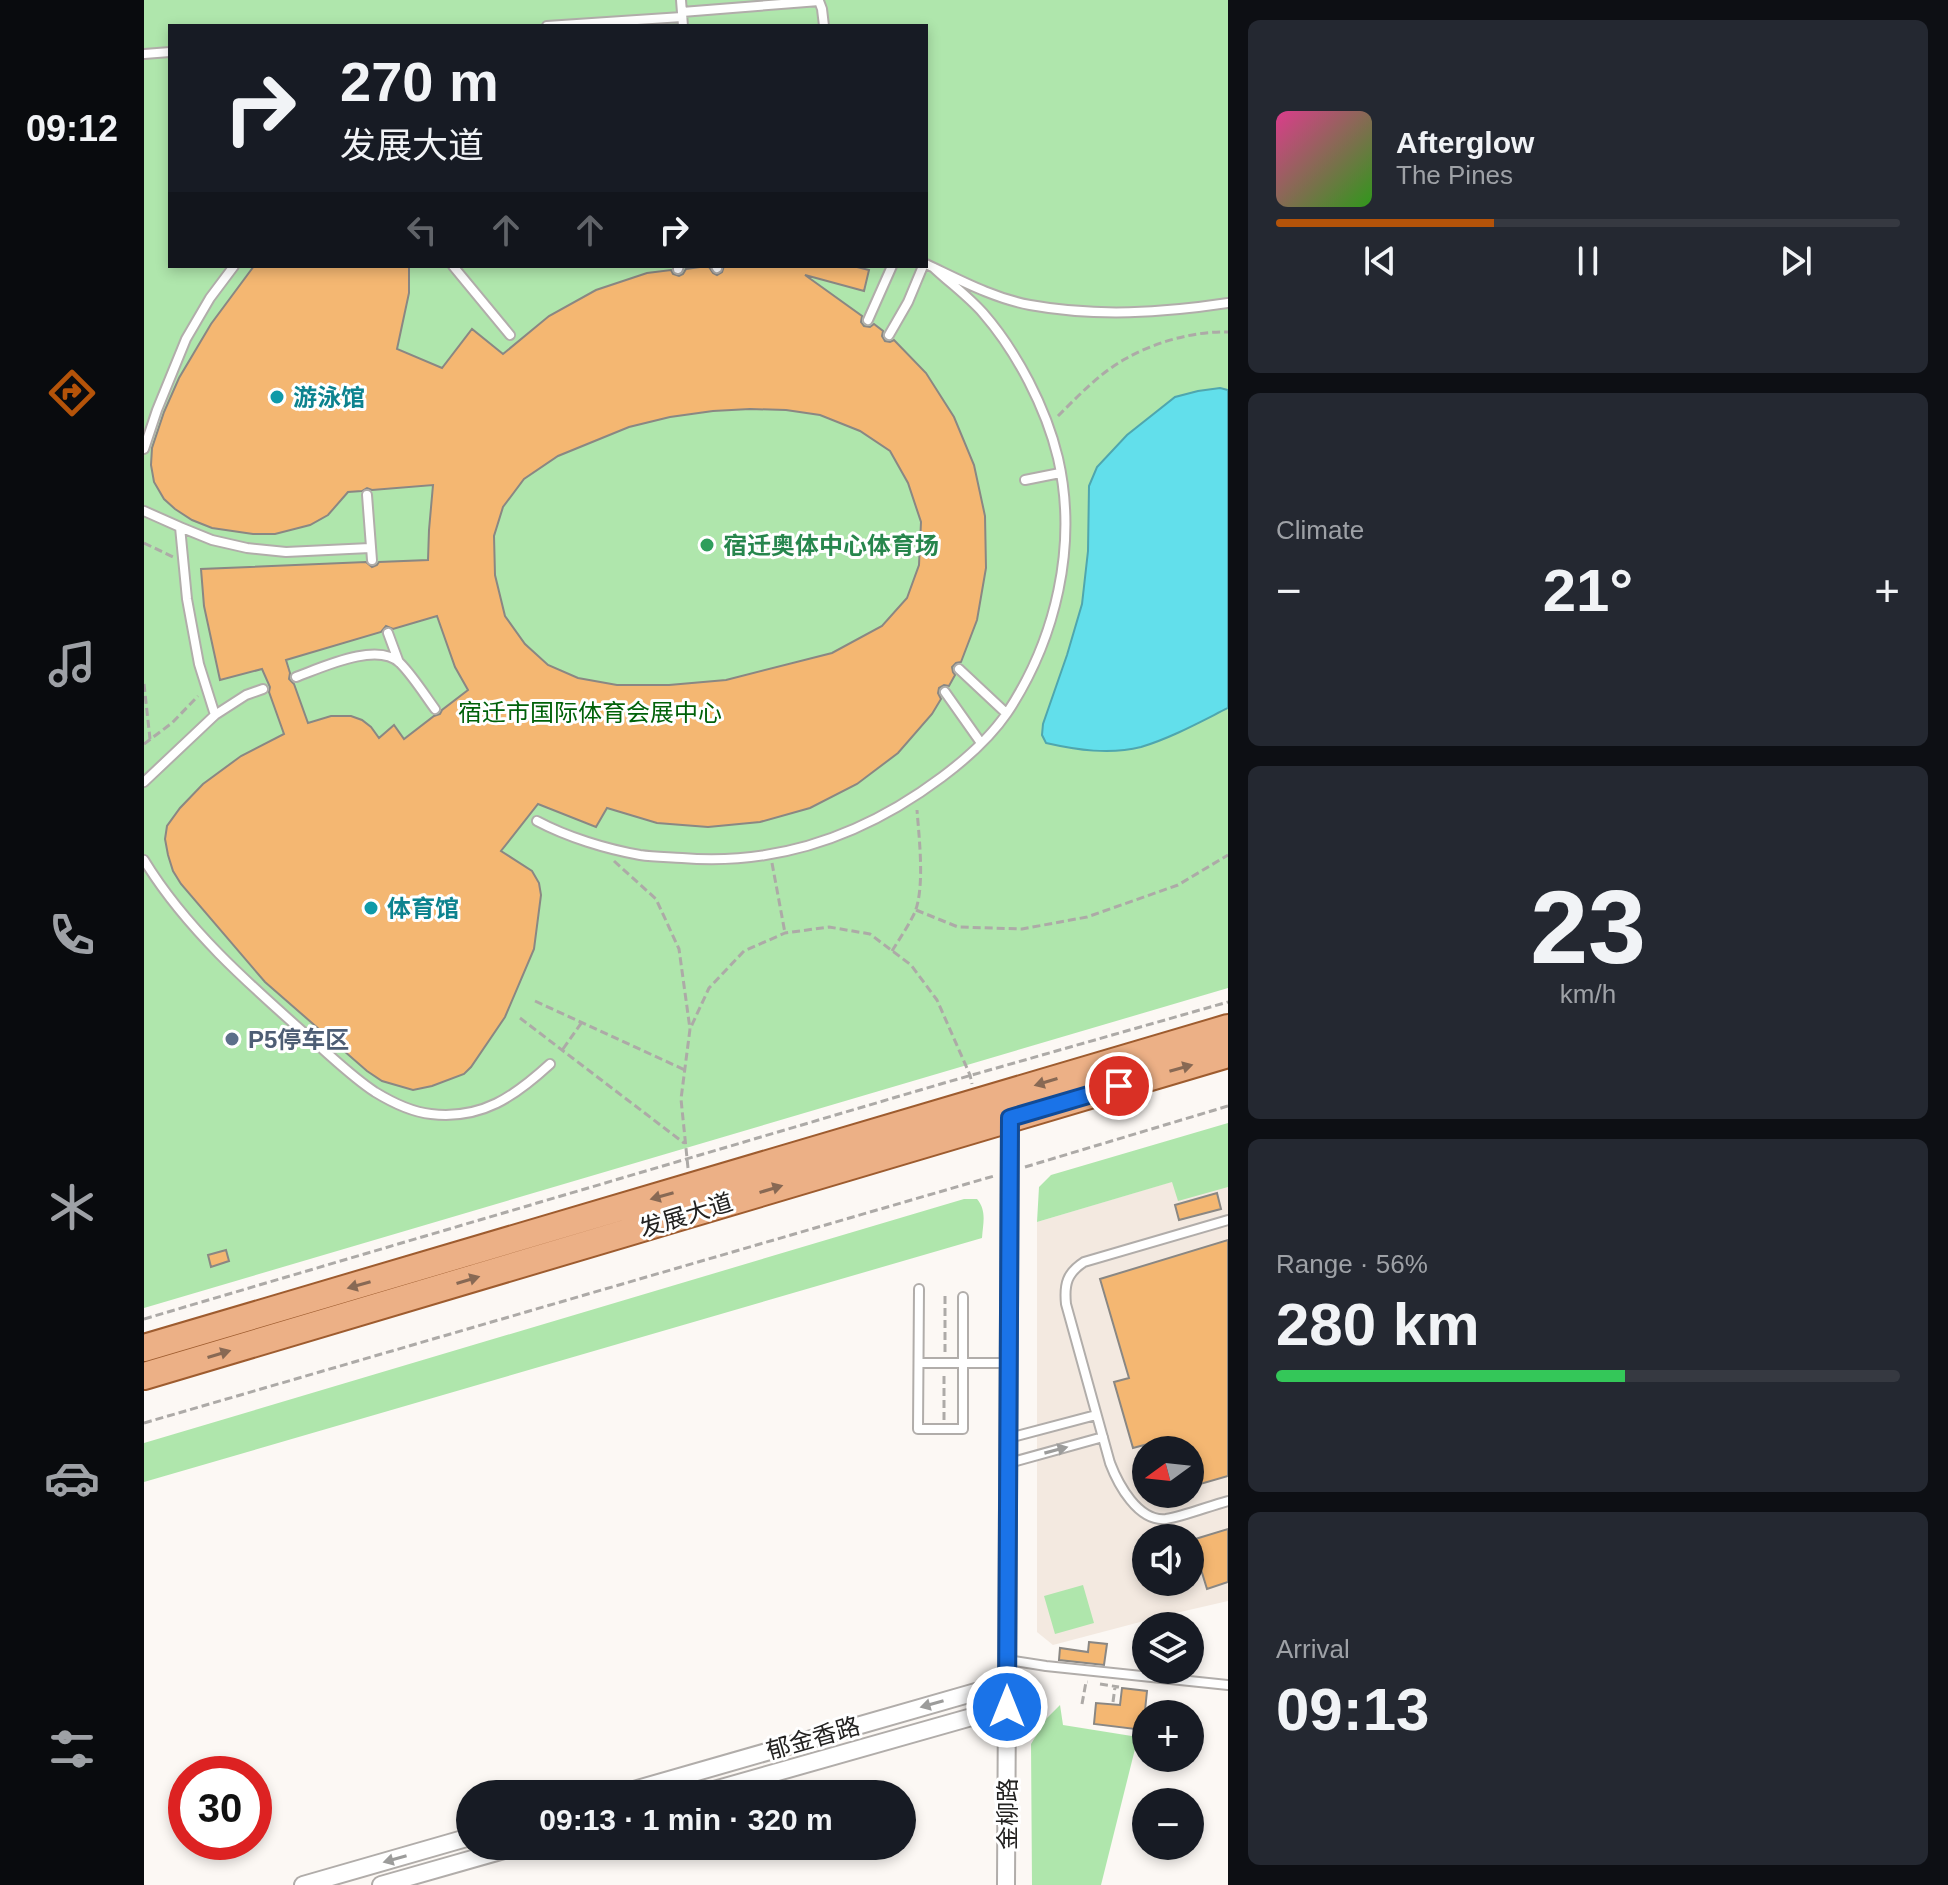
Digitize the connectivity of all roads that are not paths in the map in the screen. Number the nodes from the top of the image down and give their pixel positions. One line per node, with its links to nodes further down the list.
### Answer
1 (681, 0): 2 (lane)
2 (683, 18): 3 (lane); 4 (lane)
3 (581, 24)
4 (824, 24)
5 (168, 52): 6 (lane)
6 (144, 54)
7 (928, 266): 12 (lane); 17 (lane)
8 (232, 268): 16 (lane)
9 (455, 268): 14 (lane)
10 (891, 268): 13 (lane)
11 (927, 268): 15 (lane)
12 (1228, 303)
13 (868, 320)
14 (510, 335)
15 (889, 335)
16 (144, 445)
17 (1060, 473): 18 (lane); 31 (lane)
18 (1025, 480)
19 (367, 495): 22 (lane)
20 (144, 511): 21 (lane)
21 (180, 527): 22 (lane); 32 (lane)
22 (370, 548): 23 (lane)
23 (372, 560)
24 (388, 633): 25 (lane)
25 (398, 660): 27 (lane); 30 (lane)
26 (959, 669): 31 (lane)
27 (296, 677)
28 (263, 689): 32 (lane)
29 (945, 692): 33 (lane)
30 (435, 709)
31 (1006, 713): 33 (lane)
32 (215, 715): 34 (lane)
33 (981, 743): 35 (lane)
34 (144, 782)
35 (537, 821)
36 (144, 860): 39 (lane)
37 (1228, 1028): 44 (main road, 发展大道, one-way to 44)
38 (1228, 1054): 40 (main road, 发展大道, one-way to 38)
39 (550, 1064)
40 (1010, 1118): 47 (street, 金柳路); 48 (main road, 发展大道, one-way to 40)
41 (1228, 1220): 49 (lane)
42 (919, 1289): 45 (lane)
43 (963, 1297): 46 (lane)
44 (144, 1348)
45 (919, 1363): 46 (lane); 46 (lane)
46 (963, 1363): 47 (lane)
47 (1009, 1363): 51 (street, 金柳路)
48 (144, 1376)
49 (1096, 1415): 50 (lane); 51 (lane)
50 (1103, 1437): 52 (lane, one-way to 50); 53 (lane)
51 (1009, 1438): 52 (street, 金柳路)
52 (1009, 1463): 54 (street, 金柳路)
53 (1228, 1501)
54 (1008, 1660): 55 (street, 金柳路); 56 (lane)
55 (1007, 1683): 57 (street, 金柳路); 58 (street, 郁金香路, one-way to 58)
56 (1228, 1685)
57 (1007, 1707): 59 (street, 郁金香路); 64 (street, 金柳路)
58 (669, 1780)
59 (749, 1780)
60 (456, 1841): 62 (street, one-way to 62)
61 (469, 1860): 63 (street)
62 (303, 1885)
63 (381, 1885)
64 (1006, 1885)

